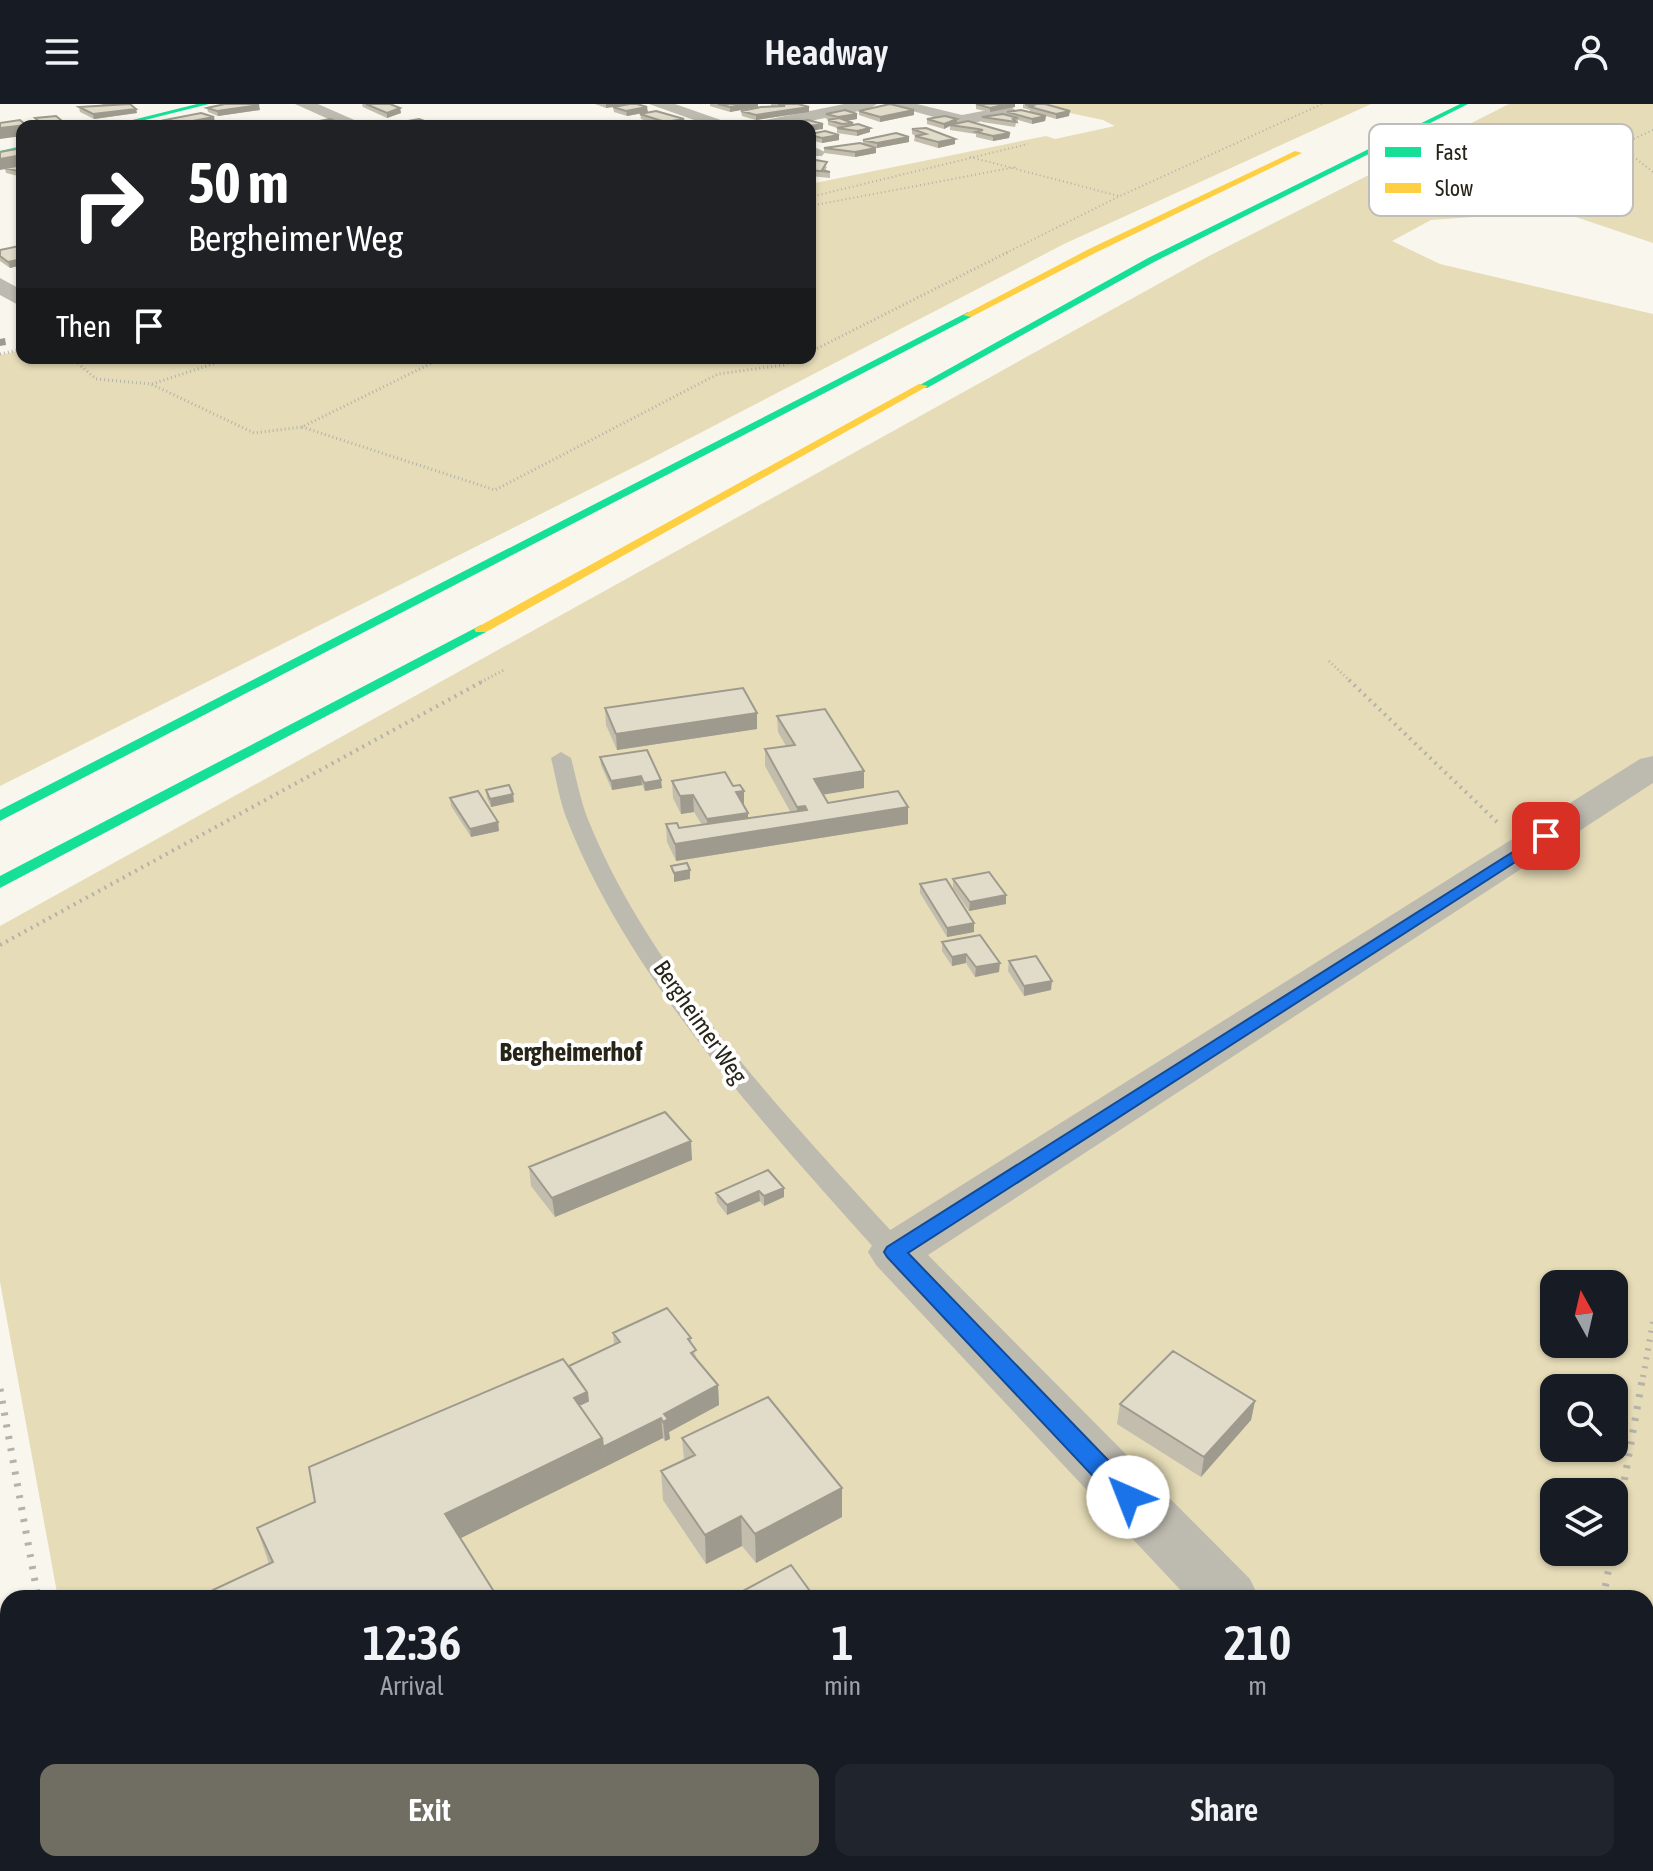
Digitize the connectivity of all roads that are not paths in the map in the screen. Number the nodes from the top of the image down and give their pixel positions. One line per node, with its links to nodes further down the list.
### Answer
1 (206, 104): 7 (main road)
2 (303, 104): 10 (street)
3 (657, 104): 11 (street)
4 (869, 104): 12 (street)
5 (896, 104): 8 (street)
6 (1465, 104): 13 (main road)
7 (173, 107): 9 (main road)
8 (1009, 111)
9 (131, 120)
10 (344, 120)
11 (709, 120)
12 (790, 120)
13 (1425, 124)
14 (1316, 145): 18 (main road)
15 (1369, 152): 19 (main road)
16 (561, 758): 20 (lane, Bergheimer Weg)
17 (1653, 767): 20 (street)
18 (0, 816)
19 (0, 883)
20 (894, 1252): 21 (street, Bergheimer Weg)
21 (1220, 1590)

